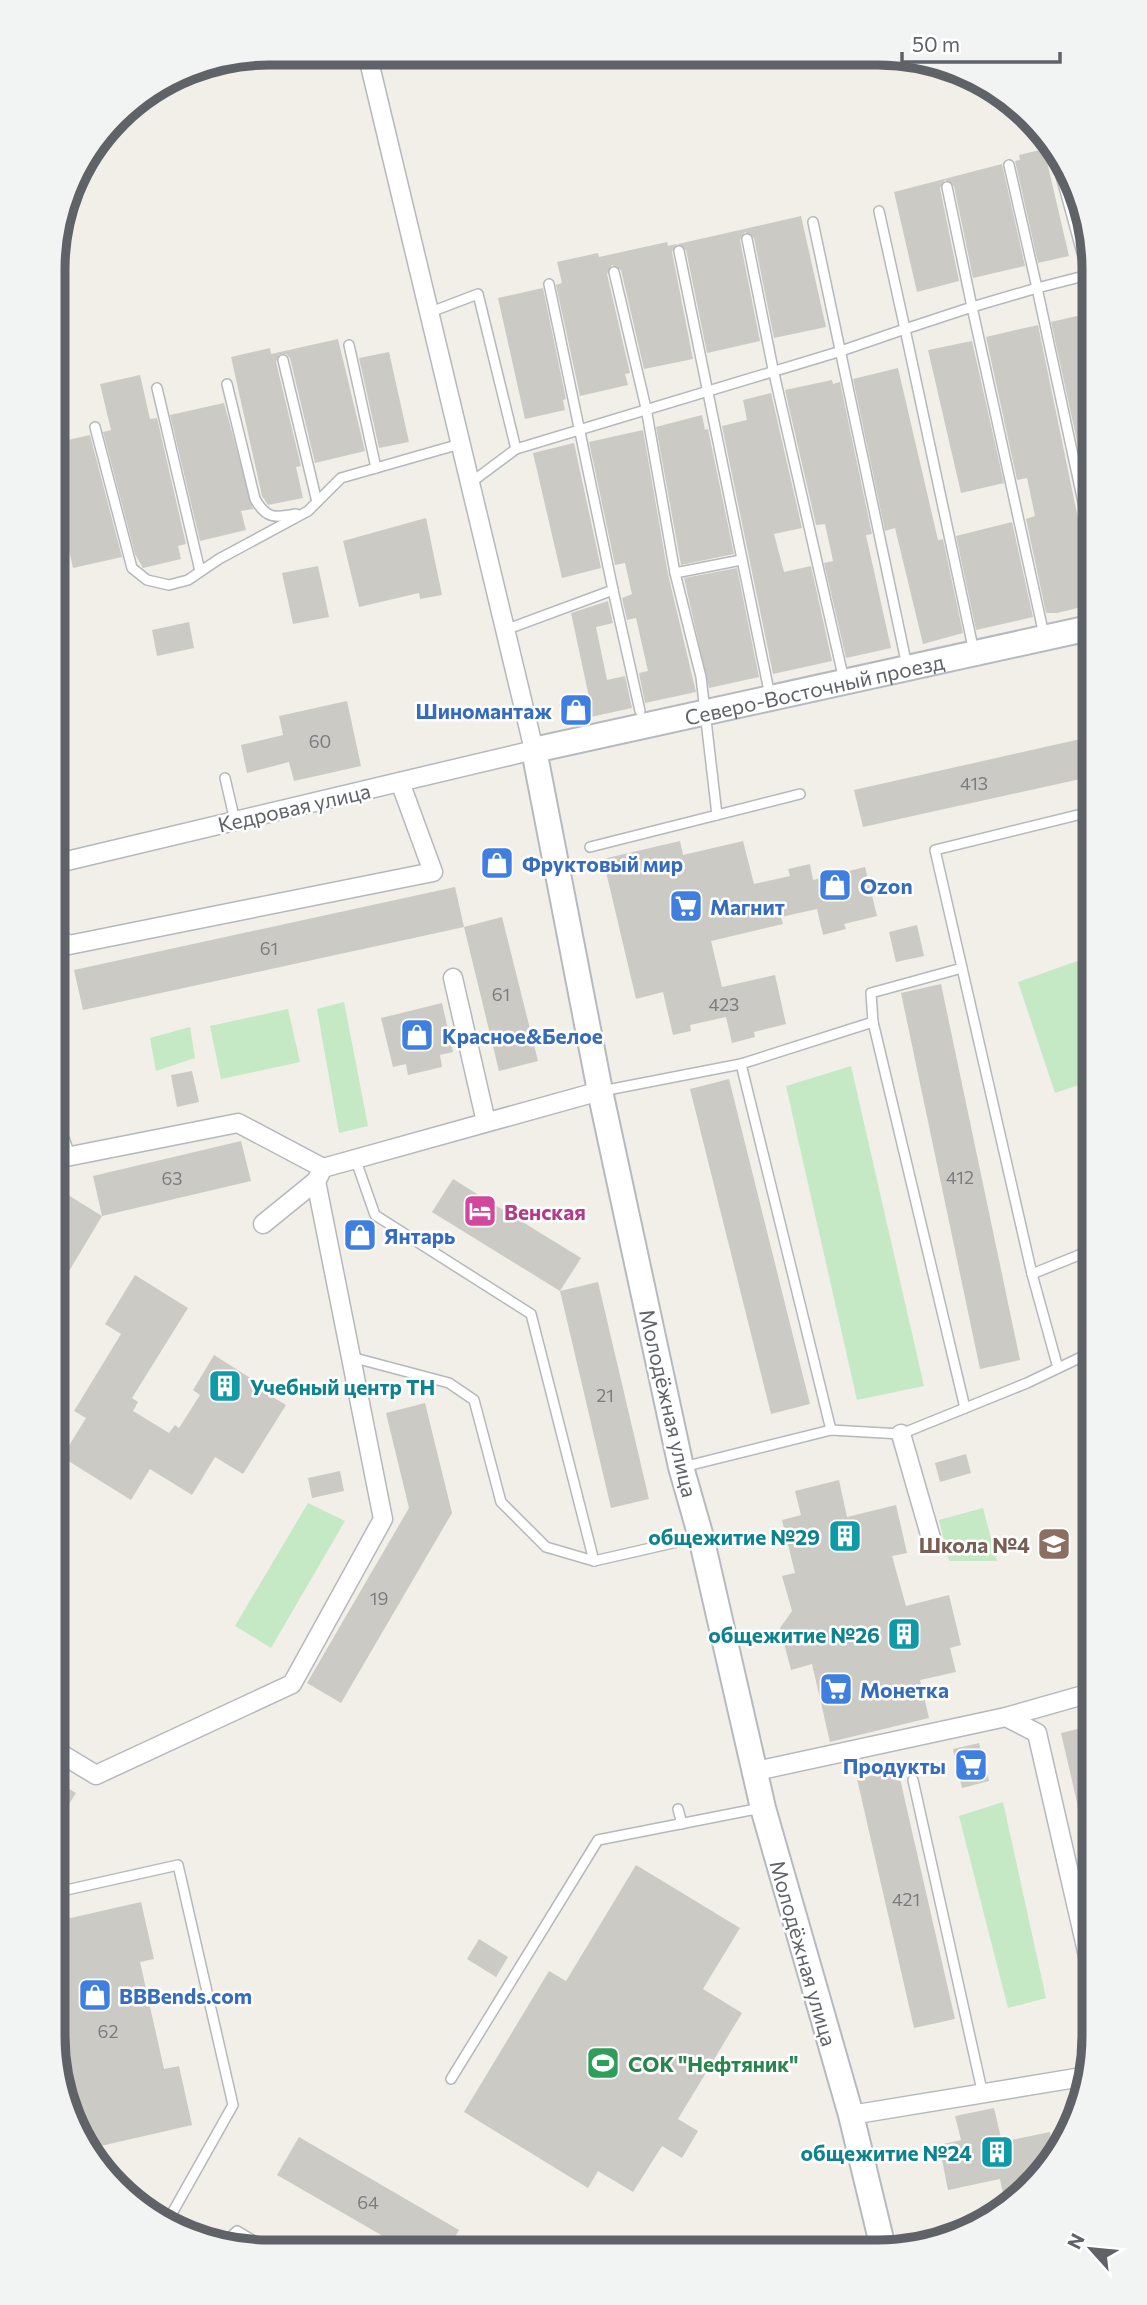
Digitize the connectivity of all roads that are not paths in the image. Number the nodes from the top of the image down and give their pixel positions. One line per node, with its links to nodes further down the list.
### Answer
1 (370, 65): 15 (street)
2 (1009, 165): 13 (lane)
3 (947, 187): 14 (lane)
4 (1065, 189): 8 (lane)
5 (879, 211): 16 (lane)
6 (813, 222): 18 (lane)
7 (747, 239): 20 (lane)
8 (1080, 240)
9 (679, 251): 23 (lane)
10 (614, 272): 24 (lane)
11 (1082, 277): 13 (lane)
12 (549, 285): 26 (lane)
13 (1037, 288): 14 (lane); 31 (lane)
14 (972, 307): 16 (lane); 40 (lane)
15 (428, 313): 27 (street); 28 (lane)
16 (905, 329): 18 (lane); 41 (lane)
17 (349, 345): 29 (lane)
18 (838, 352): 20 (lane); 42 (lane)
19 (283, 360): 32 (lane)
20 (773, 369): 23 (lane); 43 (lane)
21 (227, 384): 33 (lane)
22 (157, 388): 35 (lane)
23 (705, 391): 24 (lane); 34 (lane)
24 (646, 408): 26 (lane); 36 (lane)
25 (95, 427): 35 (lane)
26 (579, 428): 28 (lane); 37 (lane)
27 (460, 444): 29 (lane); 30 (street)
28 (516, 449): 30 (lane)
29 (376, 468): 32 (lane)
30 (470, 484): 38 (street)
31 (1082, 497)
32 (317, 502): 33 (lane)
33 (308, 511): 35 (lane)
34 (741, 560): 36 (lane); 44 (lane)
35 (200, 571)
36 (676, 573): 46 (lane)
37 (613, 590): 38 (lane); 45 (lane)
38 (505, 630): 47 (street)
39 (1082, 630): 40 (street, Северо-Восточный проезд)
40 (1044, 638): 41 (street, Северо-Восточный проезд)
41 (974, 653): 42 (street, Северо-Восточный проезд)
42 (908, 668): 43 (street, Северо-Восточный проезд)
43 (844, 682): 44 (street, Северо-Восточный проезд)
44 (770, 698): 46 (street, Северо-Восточный проезд)
45 (640, 711)
46 (707, 712): 47 (street, Северо-Восточный проезд); 52 (lane)
47 (534, 750): 49 (street, Кедровая улица); 61 (street, Молодёжная улица)
48 (225, 778): 53 (lane)
49 (400, 782): 53 (street, Кедровая улица); 56 (street)
50 (800, 794): 52 (lane)
51 (1082, 814): 57 (lane)
52 (718, 815): 54 (lane)
53 (235, 821): 55 (street, Кедровая улица)
54 (590, 847)
55 (65, 861)
56 (65, 943)
57 (962, 968): 59 (lane); 68 (lane)
58 (453, 978): 62 (street)
59 (873, 1022): 60 (lane); 72 (lane)
60 (741, 1064): 61 (lane); 73 (lane)
61 (600, 1091): 62 (street); 75 (street, Молодёжная улица)
62 (486, 1122): 64 (street)
63 (65, 1157): 65 (street)
64 (355, 1158): 65 (street); 78 (lane)
65 (320, 1175): 66 (street); 69 (street)
66 (264, 1224)
67 (1082, 1254): 68 (lane)
68 (1032, 1274): 71 (lane)
69 (351, 1357): 78 (lane); 81 (street)
70 (1082, 1357): 71 (lane)
71 (1058, 1368): 72 (lane)
72 (965, 1408): 74 (lane)
73 (831, 1430): 74 (lane); 75 (lane)
74 (901, 1434): 77 (street)
75 (681, 1467): 76 (street, Молодёжная улица)
76 (701, 1537): 78 (lane); 82 (street, Молодёжная улица)
77 (930, 1538)
78 (594, 1561)
79 (1082, 1695): 80 (street)
80 (1006, 1717): 82 (street); 88 (street)
81 (65, 1756)
82 (756, 1772): 84 (street, Молодёжная улица)
83 (913, 1780): 91 (lane)
84 (763, 1808): 86 (lane); 92 (street, Молодёжная улица)
85 (678, 1809): 86 (lane)
86 (682, 1824): 90 (lane)
87 (65, 1890): 93 (lane)
88 (1082, 1930)
89 (1077, 2078): 91 (street)
90 (451, 2079)
91 (983, 2095): 92 (street)
92 (850, 2115): 96 (street, Молодёжная улица)
93 (171, 2215)
94 (231, 2236): 95 (lane)
95 (251, 2239)
96 (881, 2240)

